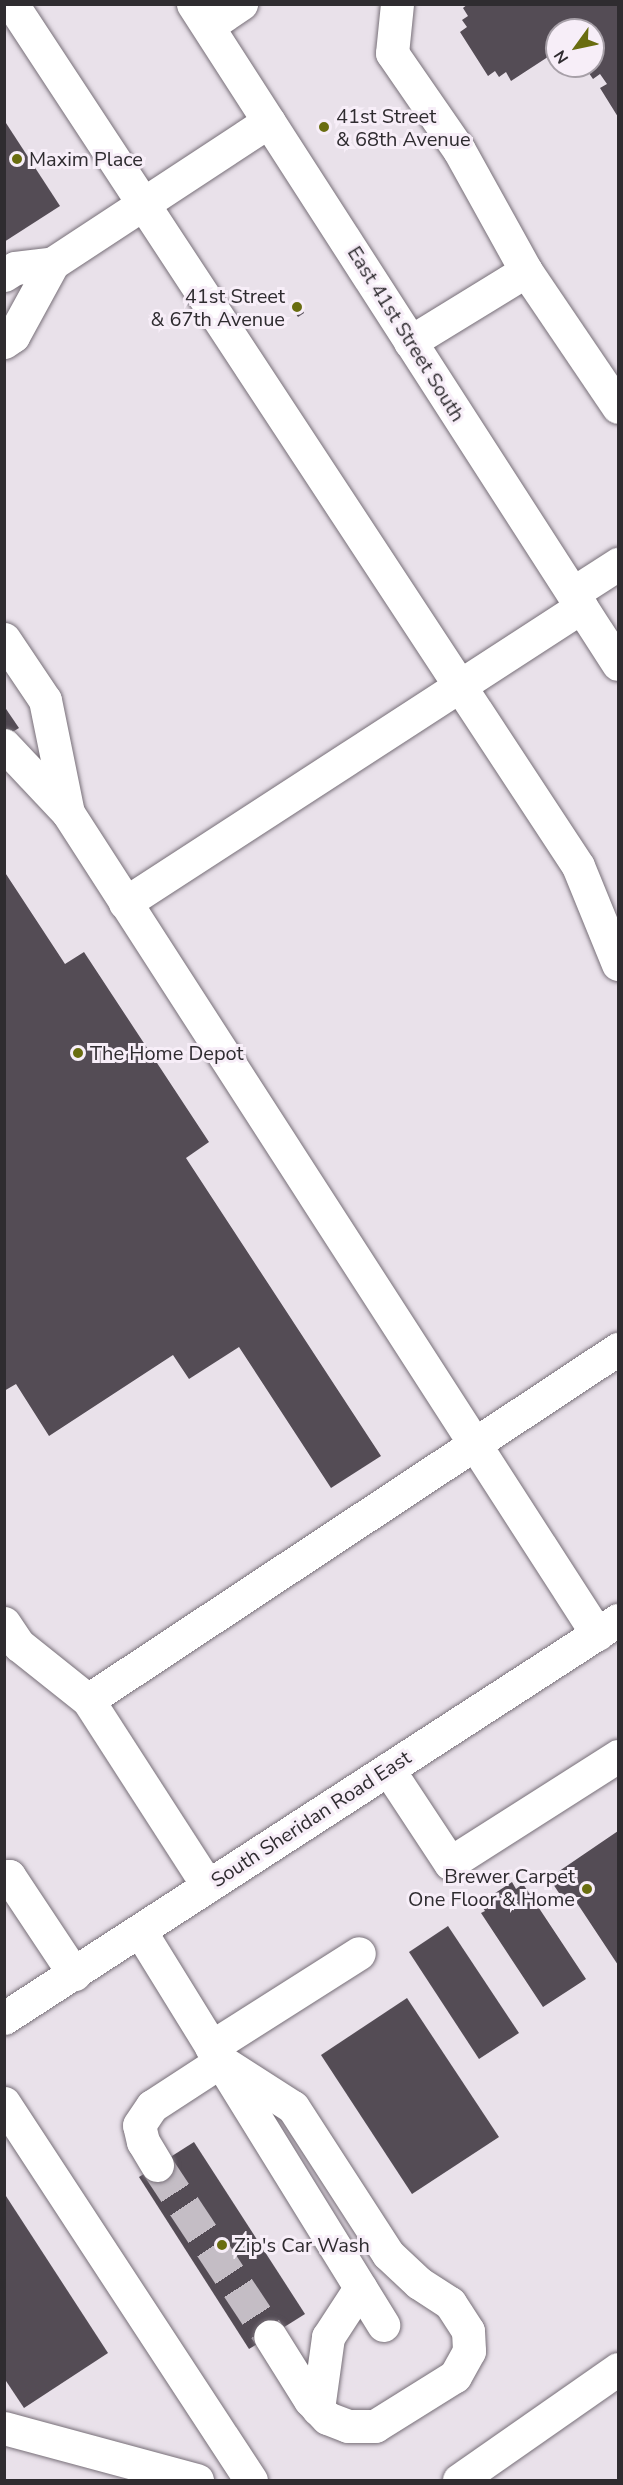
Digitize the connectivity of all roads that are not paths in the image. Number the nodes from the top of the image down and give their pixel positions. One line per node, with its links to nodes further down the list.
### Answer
1 (12, 4): 6 (main road)
2 (241, 4): 4 (main road)
3 (397, 4): 8 (main road)
4 (201, 15): 5 (main road, East 41st Street South)
5 (269, 121): 6 (main road); 11 (main road, East 41st Street South)
6 (141, 204): 7 (main road); 17 (main road)
7 (53, 263): 9 (main road); 10 (main road)
8 (526, 271): 11 (main road); 12 (main road)
9 (4, 275)
10 (4, 342)
11 (410, 342): 14 (main road, East 41st Street South)
12 (618, 407)
13 (618, 564): 14 (main road)
14 (577, 600): 16 (main road, East 41st Street South); 17 (main road)
15 (4, 639): 19 (main road)
16 (618, 664)
17 (459, 686): 20 (main road); 21 (main road)
18 (4, 745): 19 (main road)
19 (68, 813): 20 (main road)
20 (125, 903): 23 (main road)
21 (618, 964)
22 (618, 1349): 23 (main road)
23 (475, 1444): 25 (main road); 26 (main road)
24 (4, 1623): 26 (main road)
25 (608, 1627): 28 (main road, South Sheridan Road East)
26 (88, 1701): 30 (main road)
27 (618, 1756): 28 (main road)
28 (387, 1768): 30 (main road, South Sheridan Road East)
29 (4, 1879): 33 (main road)
30 (208, 1886): 31 (main road, South Sheridan Road East)
31 (140, 1930): 33 (main road, South Sheridan Road East); 35 (main road)
32 (359, 1953): 35 (main road)
33 (74, 1974): 34 (main road, South Sheridan Road East)
34 (4, 2018)
35 (216, 2054): 37 (main road); 38 (main road); 42 (main road)
36 (4, 2103): 45 (main road)
37 (157, 2165)
38 (360, 2288): 39 (main road); 42 (main road)
39 (383, 2325)
40 (270, 2336): 42 (main road)
41 (618, 2369): 46 (main road)
42 (318, 2409)
43 (4, 2428): 44 (main road)
44 (197, 2481)
45 (251, 2481)
46 (459, 2481)

